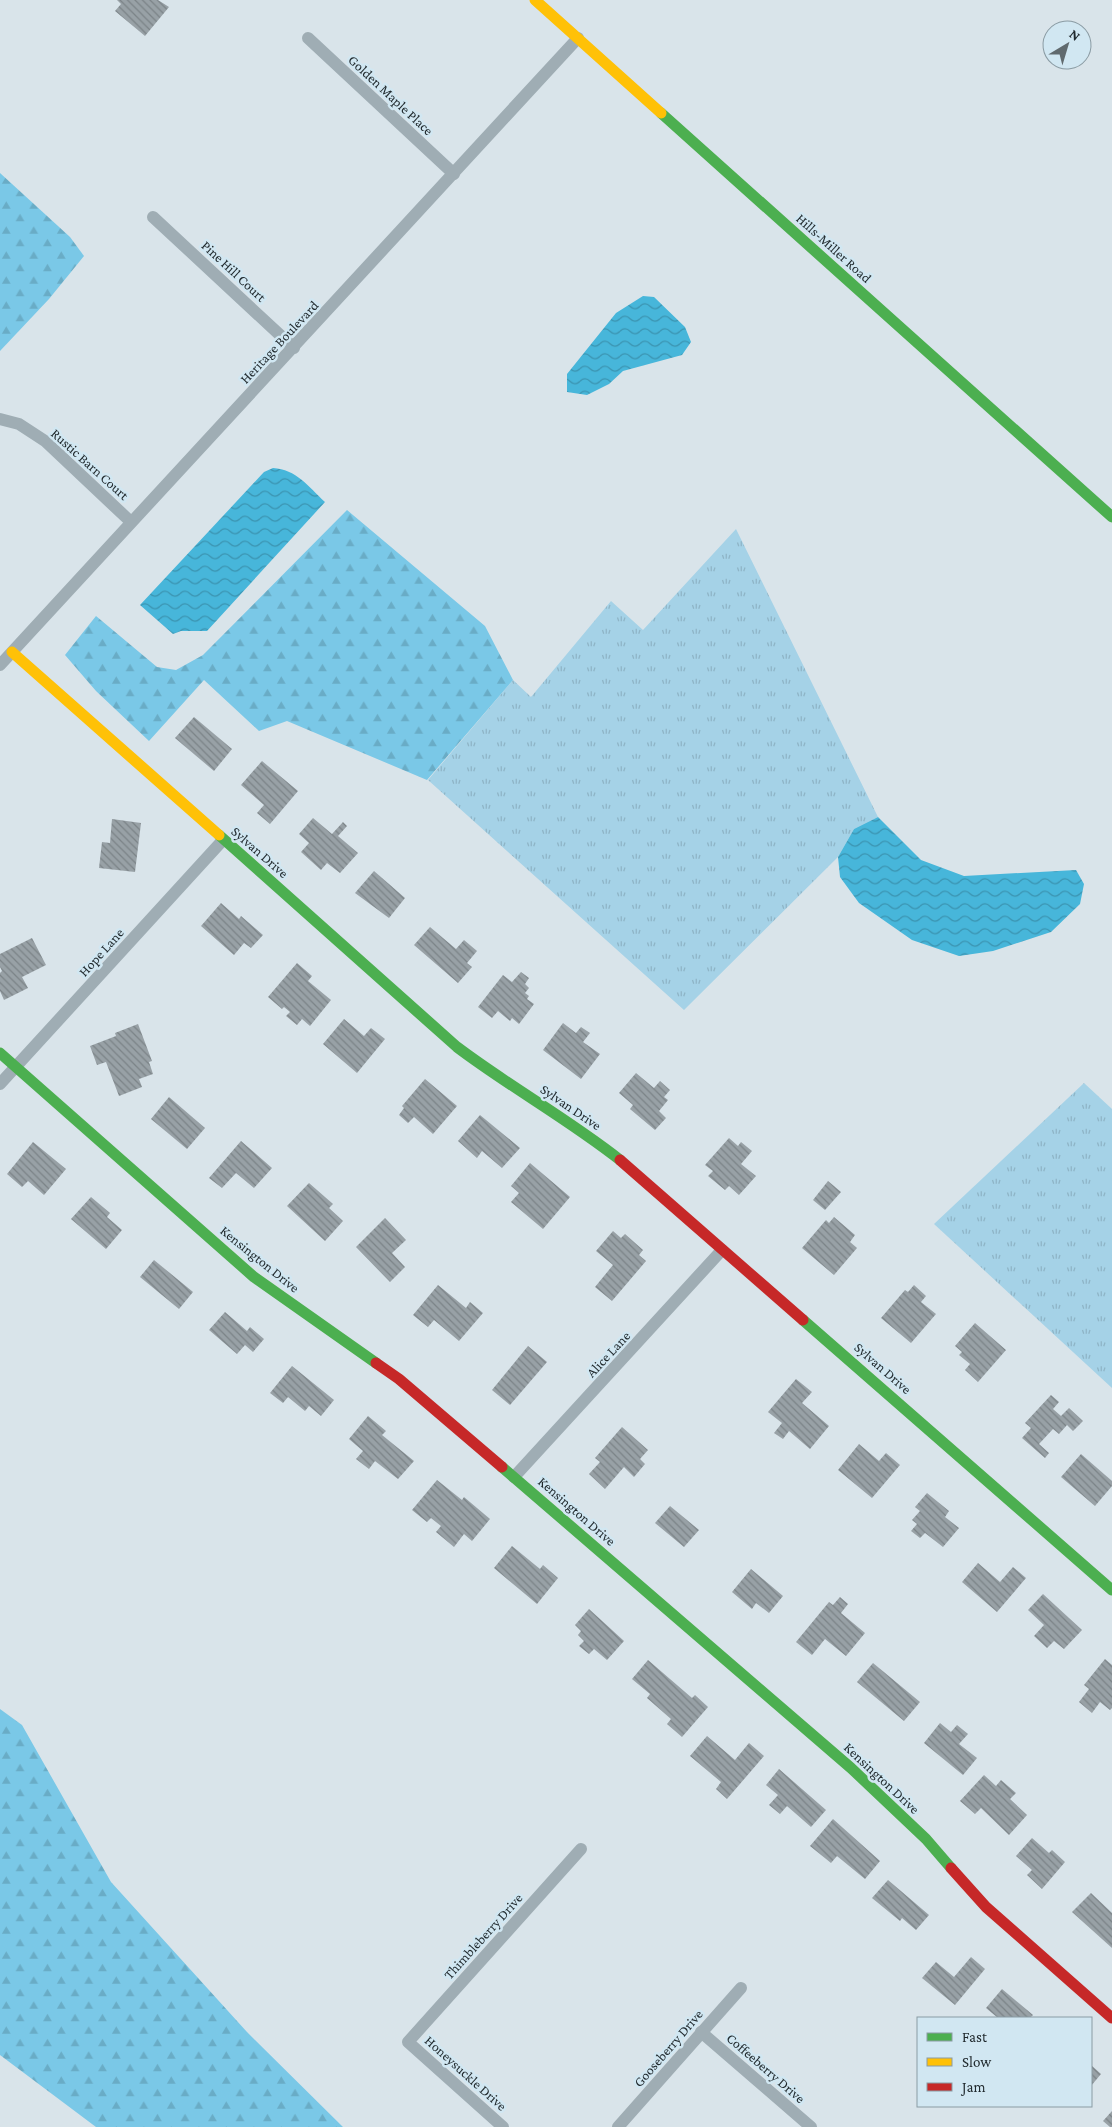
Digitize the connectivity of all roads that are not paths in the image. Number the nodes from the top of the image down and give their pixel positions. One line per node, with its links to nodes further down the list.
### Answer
1 (535, 0): 3 (street, Hills-Miller Road)
2 (308, 38): 4 (street, Golden Maple Place)
3 (578, 38): 4 (street, Heritage Boulevard); 8 (street, Hills-Miller Road)
4 (454, 174): 6 (street, Heritage Boulevard)
5 (153, 217): 6 (street, Pine Hill Court)
6 (294, 348): 9 (street, Heritage Boulevard)
7 (0, 419): 9 (street, Rustic Barn Court)
8 (1112, 517)
9 (132, 522): 10 (street, Heritage Boulevard)
10 (12, 652): 11 (street, Heritage Boulevard); 12 (street, Sylvan Drive)
11 (0, 665)
12 (223, 840): 14 (street, Hope Lane); 16 (street, Sylvan Drive)
13 (0, 1053): 14 (street, Kensington Drive)
14 (16, 1067): 15 (street, Hope Lane); 17 (street, Kensington Drive)
15 (0, 1084)
16 (722, 1250): 17 (street, Alice Lane); 18 (street, Sylvan Drive)
17 (514, 1477): 21 (street, Kensington Drive)
18 (1112, 1590)
19 (581, 1849): 23 (street, Thimbleberry Drive)
20 (741, 1988): 22 (street, Gooseberry Drive)
21 (1112, 2018)
22 (701, 2032): 25 (street, Gooseberry Drive); 26 (street, Coffeeberry Drive)
23 (408, 2042): 24 (street, Honeysuckle Drive)
24 (504, 2127)
25 (618, 2127)
26 (811, 2127)

